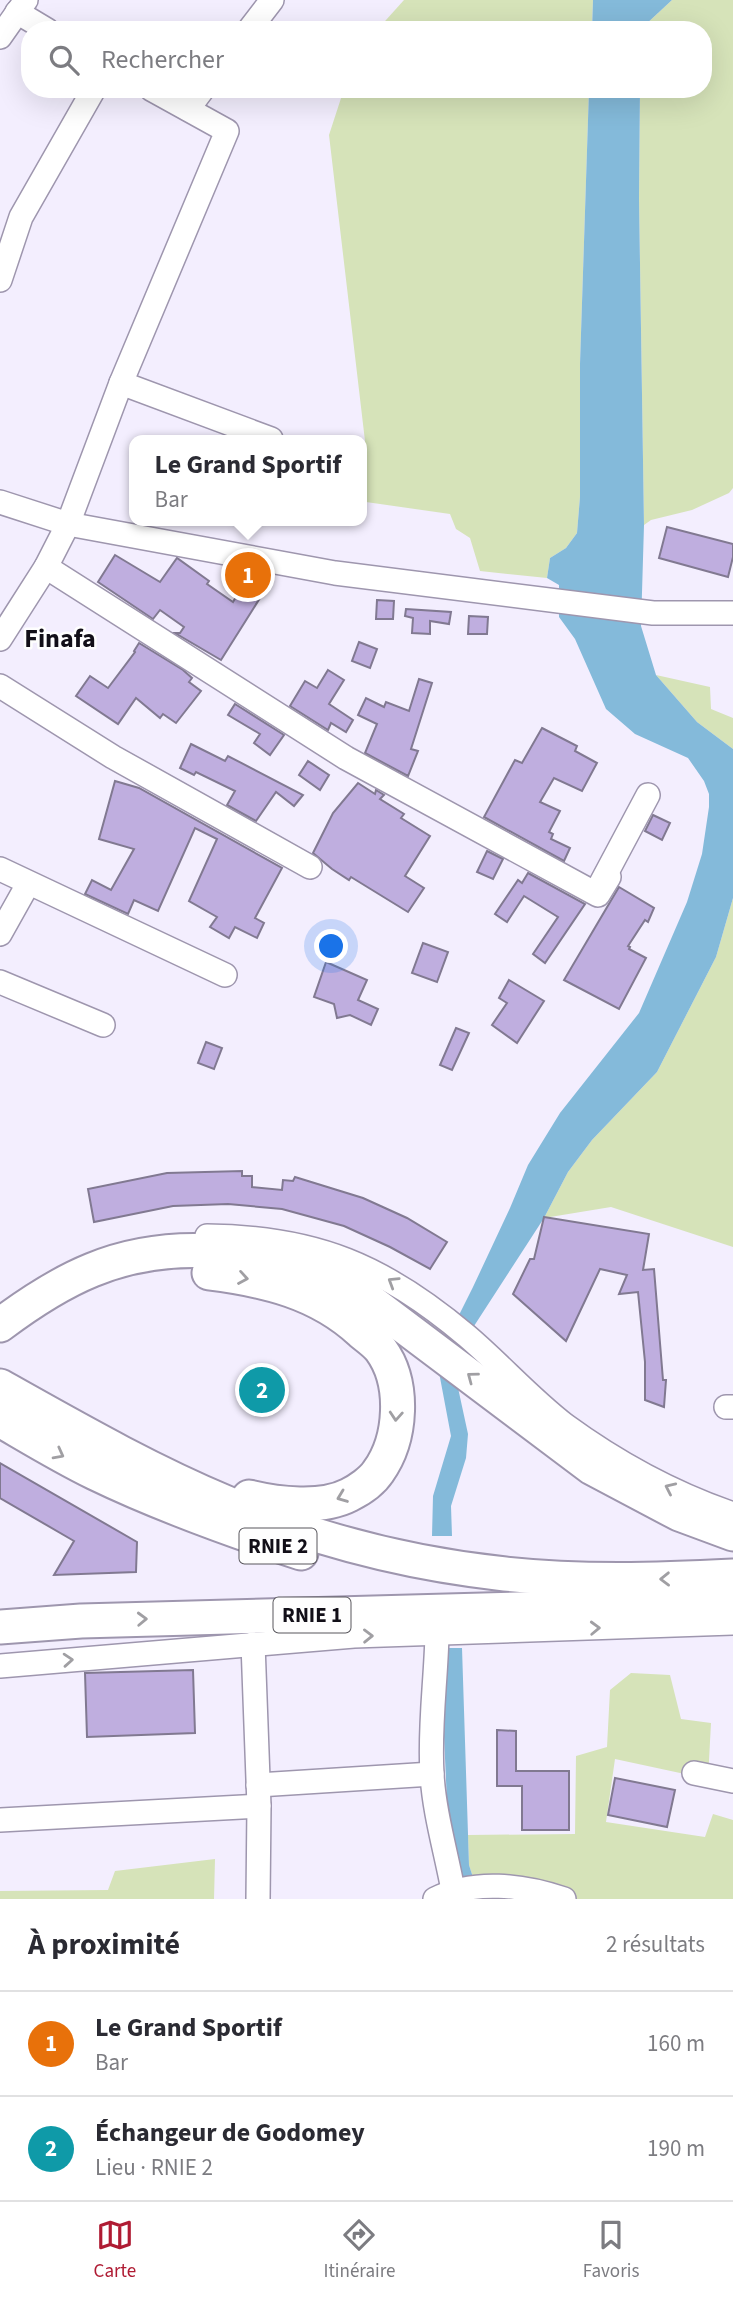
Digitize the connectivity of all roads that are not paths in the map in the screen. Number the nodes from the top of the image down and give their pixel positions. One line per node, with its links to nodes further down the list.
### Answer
1 (264, 3): 4 (street)
2 (21, 6): 3 (street); 5 (street)
3 (37, 21)
4 (254, 21)
5 (0, 37)
6 (89, 98): 10 (street)
7 (169, 98): 9 (street)
8 (196, 98): 9 (street)
9 (188, 108): 11 (street)
10 (0, 279)
11 (121, 383): 12 (street); 14 (street)
12 (260, 435)
13 (0, 502): 14 (street)
14 (68, 524): 15 (street); 16 (street)
15 (46, 568): 17 (street); 19 (street)
16 (733, 613)
17 (0, 639)
18 (0, 685): 20 (street)
19 (648, 795)
20 (310, 867)
21 (0, 869): 22 (street)
22 (28, 884): 23 (street); 24 (street)
23 (0, 934)
24 (225, 975)
25 (0, 982): 26 (street)
26 (103, 1025)
27 (0, 1309): 33 (street, one-way to 27)
28 (0, 1325): 34 (highway, one-way to 28)
29 (0, 1352): 32 (highway, one-way to 32)
30 (0, 1387): 32 (highway, RNIE 2 / RNIE 2)
31 (0, 1420): 37 (highway, RNIE 2 / RNIE 2, one-way to 37)
32 (175, 1480): 35 (highway, RNIE 2 / RNIE 2, one-way to 32)
33 (733, 1514)
34 (733, 1534)
35 (733, 1577)
36 (733, 1603): 37 (highway, RNIE 1)
37 (577, 1606): 39 (highway, RNIE 1, one-way to 37)
38 (733, 1623): 40 (street, one-way to 38)
39 (0, 1627)
40 (437, 1634): 41 (street, one-way to 40); 44 (street)
41 (253, 1644): 42 (street, one-way to 41); 46 (street)
42 (0, 1666)
43 (694, 1773): 45 (street)
44 (432, 1774): 46 (street); 48 (street)
45 (733, 1781)
46 (258, 1795): 47 (street); 49 (street)
47 (0, 1820)
48 (444, 1894): 50 (street)
49 (258, 1899)
50 (564, 1899)

